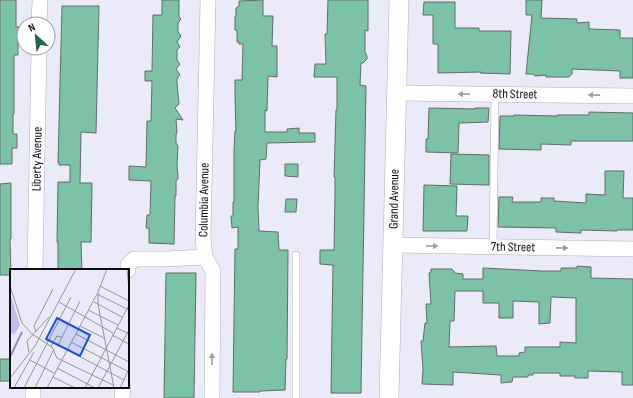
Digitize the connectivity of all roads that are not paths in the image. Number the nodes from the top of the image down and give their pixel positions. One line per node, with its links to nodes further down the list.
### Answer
1 (40, 0): 4 (street)
2 (208, 0): 13 (street, Columbia Avenue)
3 (399, 0): 6 (street, Grand Avenue)
4 (39, 16)
5 (39, 56): 14 (street, Liberty Avenue)
6 (397, 93): 7 (street, 8th Street, one-way to 6); 9 (street, Grand Avenue)
7 (495, 94): 8 (street, 8th Street, one-way to 7); 10 (lane)
8 (633, 96)
9 (393, 245): 10 (street, 7th Street, one-way to 10); 20 (street, Grand Avenue)
10 (493, 247): 11 (street, 7th Street, one-way to 11)
11 (633, 249)
12 (296, 255): 19 (lane)
13 (205, 257): 15 (street); 18 (street, Columbia Avenue, one-way to 13)
14 (35, 269)
15 (128, 269)
16 (123, 388): 17 (street)
17 (122, 398)
18 (212, 398)
19 (296, 398)
20 (389, 398)

